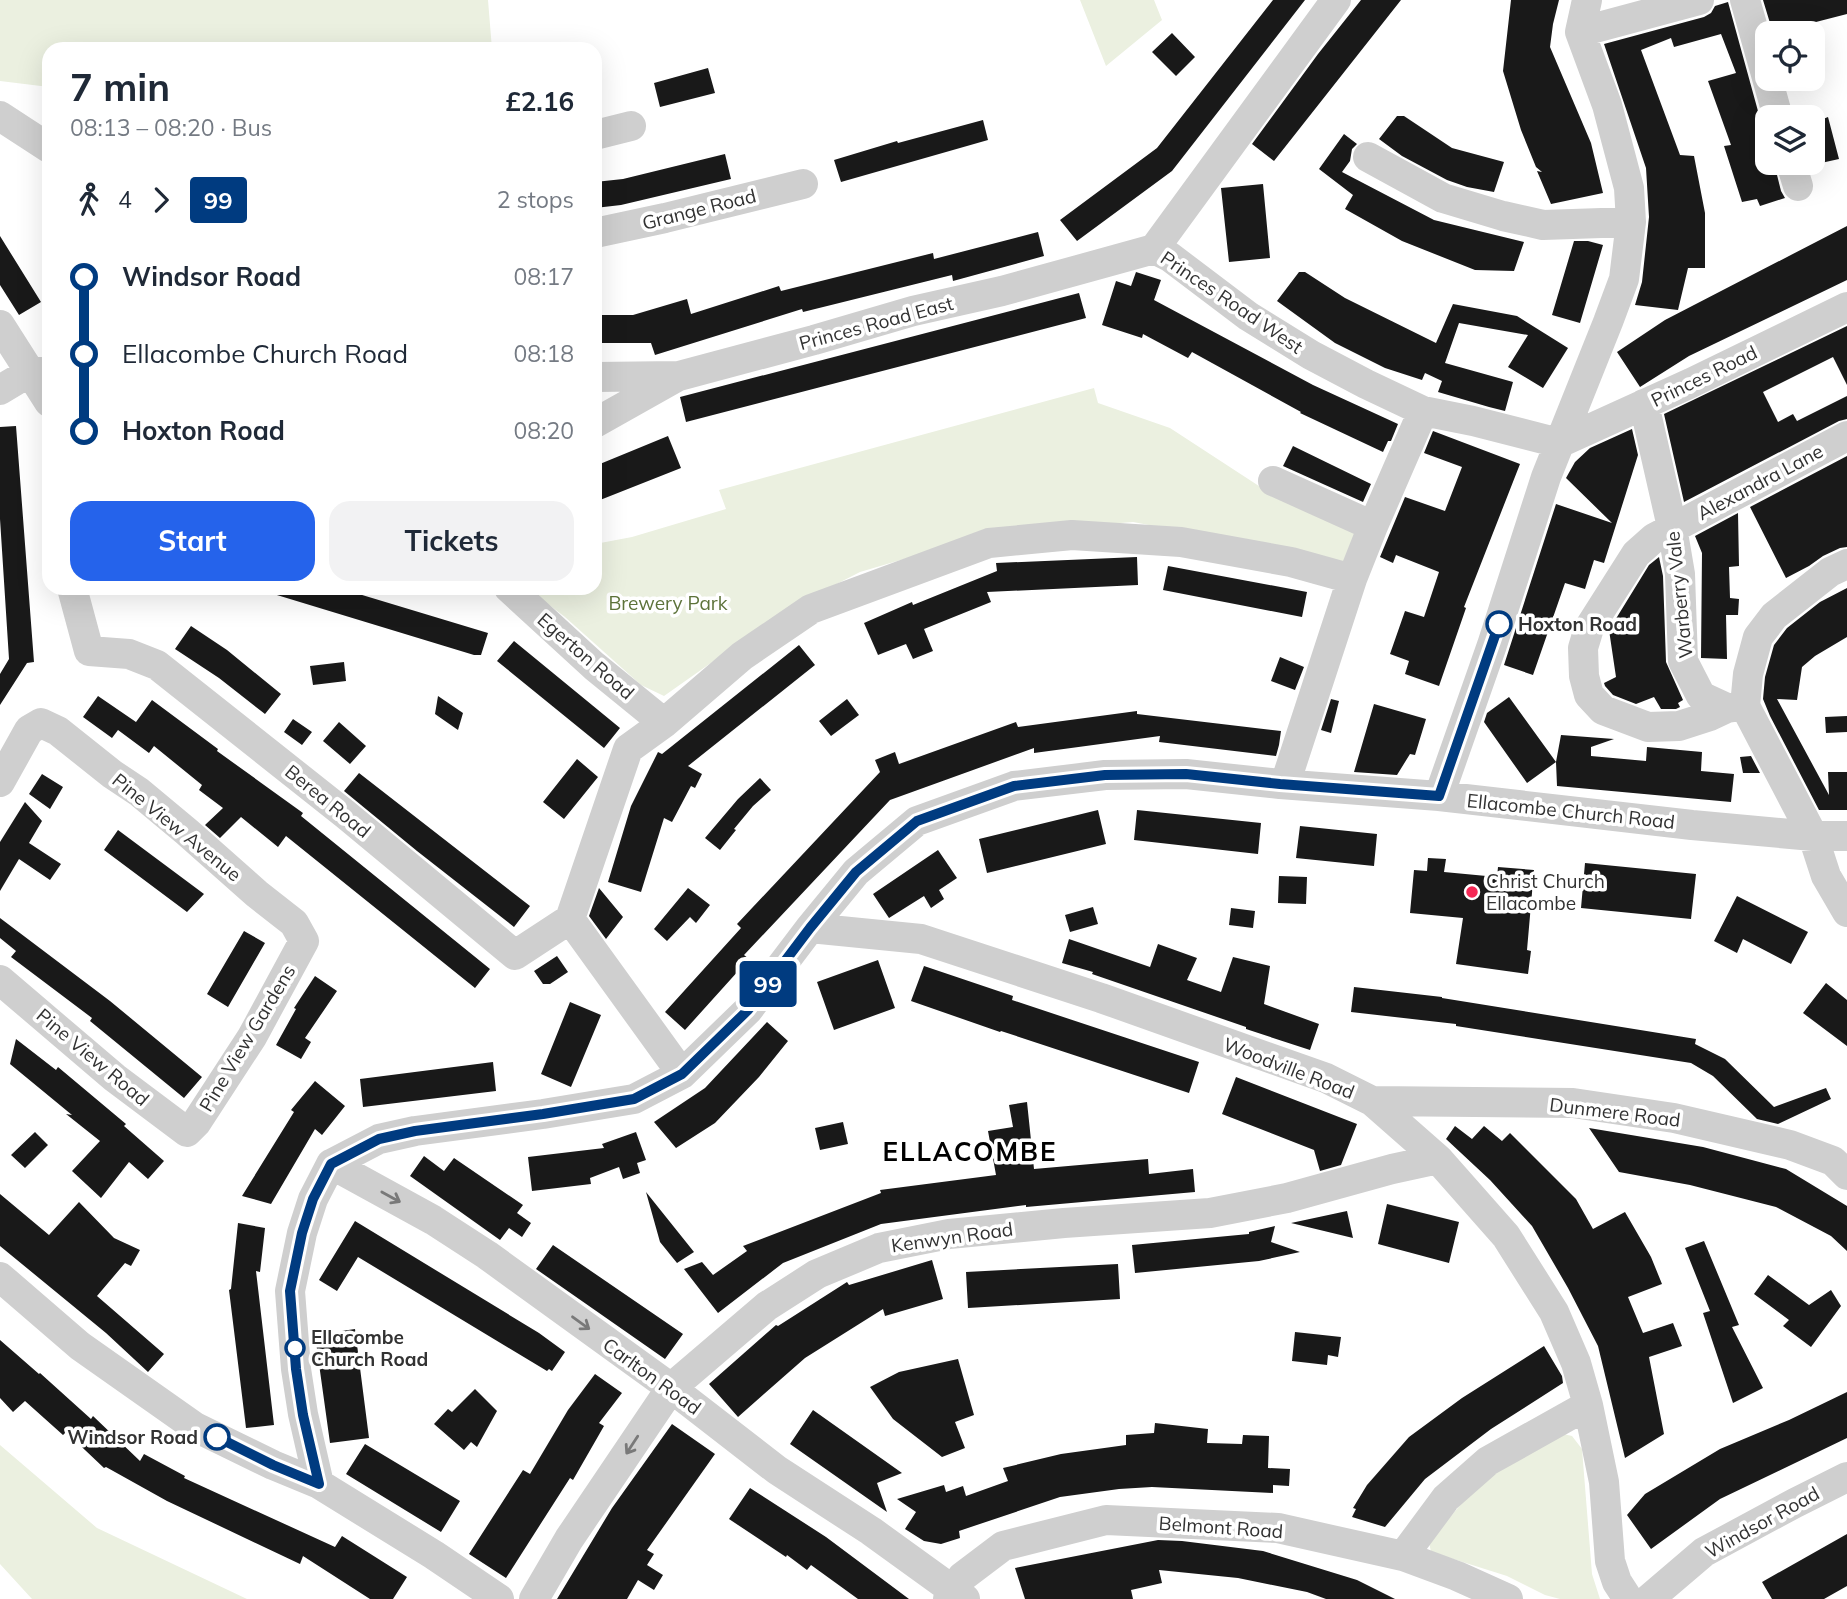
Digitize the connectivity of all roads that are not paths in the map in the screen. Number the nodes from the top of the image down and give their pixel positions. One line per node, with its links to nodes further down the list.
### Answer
1 (1336, 0): 15 (street, Princes Road West)
2 (1587, 0): 5 (street)
3 (1699, 0): 5 (street)
4 (1745, 0): 6 (street)
5 (1580, 32): 13 (street)
6 (1775, 105)
7 (0, 116): 10 (street)
8 (631, 126): 9 (street)
9 (602, 133)
10 (42, 143)
11 (1368, 157): 13 (street)
12 (803, 184): 14 (street, Grange Road)
13 (1631, 222): 26 (street)
14 (602, 232)
15 (1154, 249): 19 (street, Princes Road East); 23 (street, Princes Road West)
16 (1847, 307): 22 (street, Princes Road)
17 (0, 325): 18 (street)
18 (39, 372): 21 (street)
19 (679, 376): 20 (street, Princes Road East); 24 (street)
20 (602, 377)
21 (0, 390)
22 (1644, 404): 26 (street, Princes Road); 29 (street, Warberry Vale)
23 (1423, 411): 26 (street, Princes Road West); 28 (street)
24 (602, 419)
25 (1847, 436): 29 (street, Alexandra Lane)
26 (1559, 443): 38 (street)
27 (1273, 481): 28 (street)
28 (1373, 526): 31 (street)
29 (1672, 527): 34 (street, Warberry Vale); 34 (street, Alexandra Lane)
30 (1847, 564): 34 (street)
31 (1352, 579): 35 (street); 37 (street)
32 (74, 595): 42 (street, Berea Road)
33 (517, 595): 35 (street, Egerton Road)
34 (1736, 707): 39 (street)
35 (664, 723): 42 (street)
36 (0, 782): 44 (street, Pine View Avenue)
37 (1285, 784): 38 (street, Ellacombe Church Road); 43 (street, Ellacombe Church Road)
38 (1439, 796): 39 (street, Ellacombe Church Road)
39 (1813, 836): 40 (street, Ellacombe Church Road); 41 (street)
40 (1847, 836)
41 (1847, 912)
42 (570, 919): 46 (street)
43 (810, 928): 46 (street, Ellacombe Church Road); 47 (street, Woodville Road)
44 (304, 941): 48 (street, Pine View Gardens)
45 (0, 980): 48 (street, Pine View Road)
46 (682, 1074): 50 (street, Ellacombe Church Road)
47 (1372, 1101): 49 (street, Woodville Road); 51 (street, Dunmere Road)
48 (187, 1132)
49 (1438, 1159): 53 (street, Kenwyn Road); 54 (street, Woodville Road)
50 (331, 1164): 53 (street, Carlton Road, one-way to 53); 56 (street)
51 (1847, 1175)
52 (0, 1277): 56 (street)
53 (671, 1388): 58 (street, Carlton Road); 60 (street, Kenwyn Road, one-way to 60)
54 (1588, 1405): 57 (street); 62 (street, Woodville Road)
55 (1847, 1477): 63 (street, Windsor Road)
56 (319, 1484): 59 (street)
57 (1403, 1556): 58 (street, Belmont Road); 61 (street, Belmont Road)
58 (956, 1596)
59 (499, 1599)
60 (534, 1599)
61 (1508, 1599)
62 (1628, 1599)
63 (1648, 1599)

